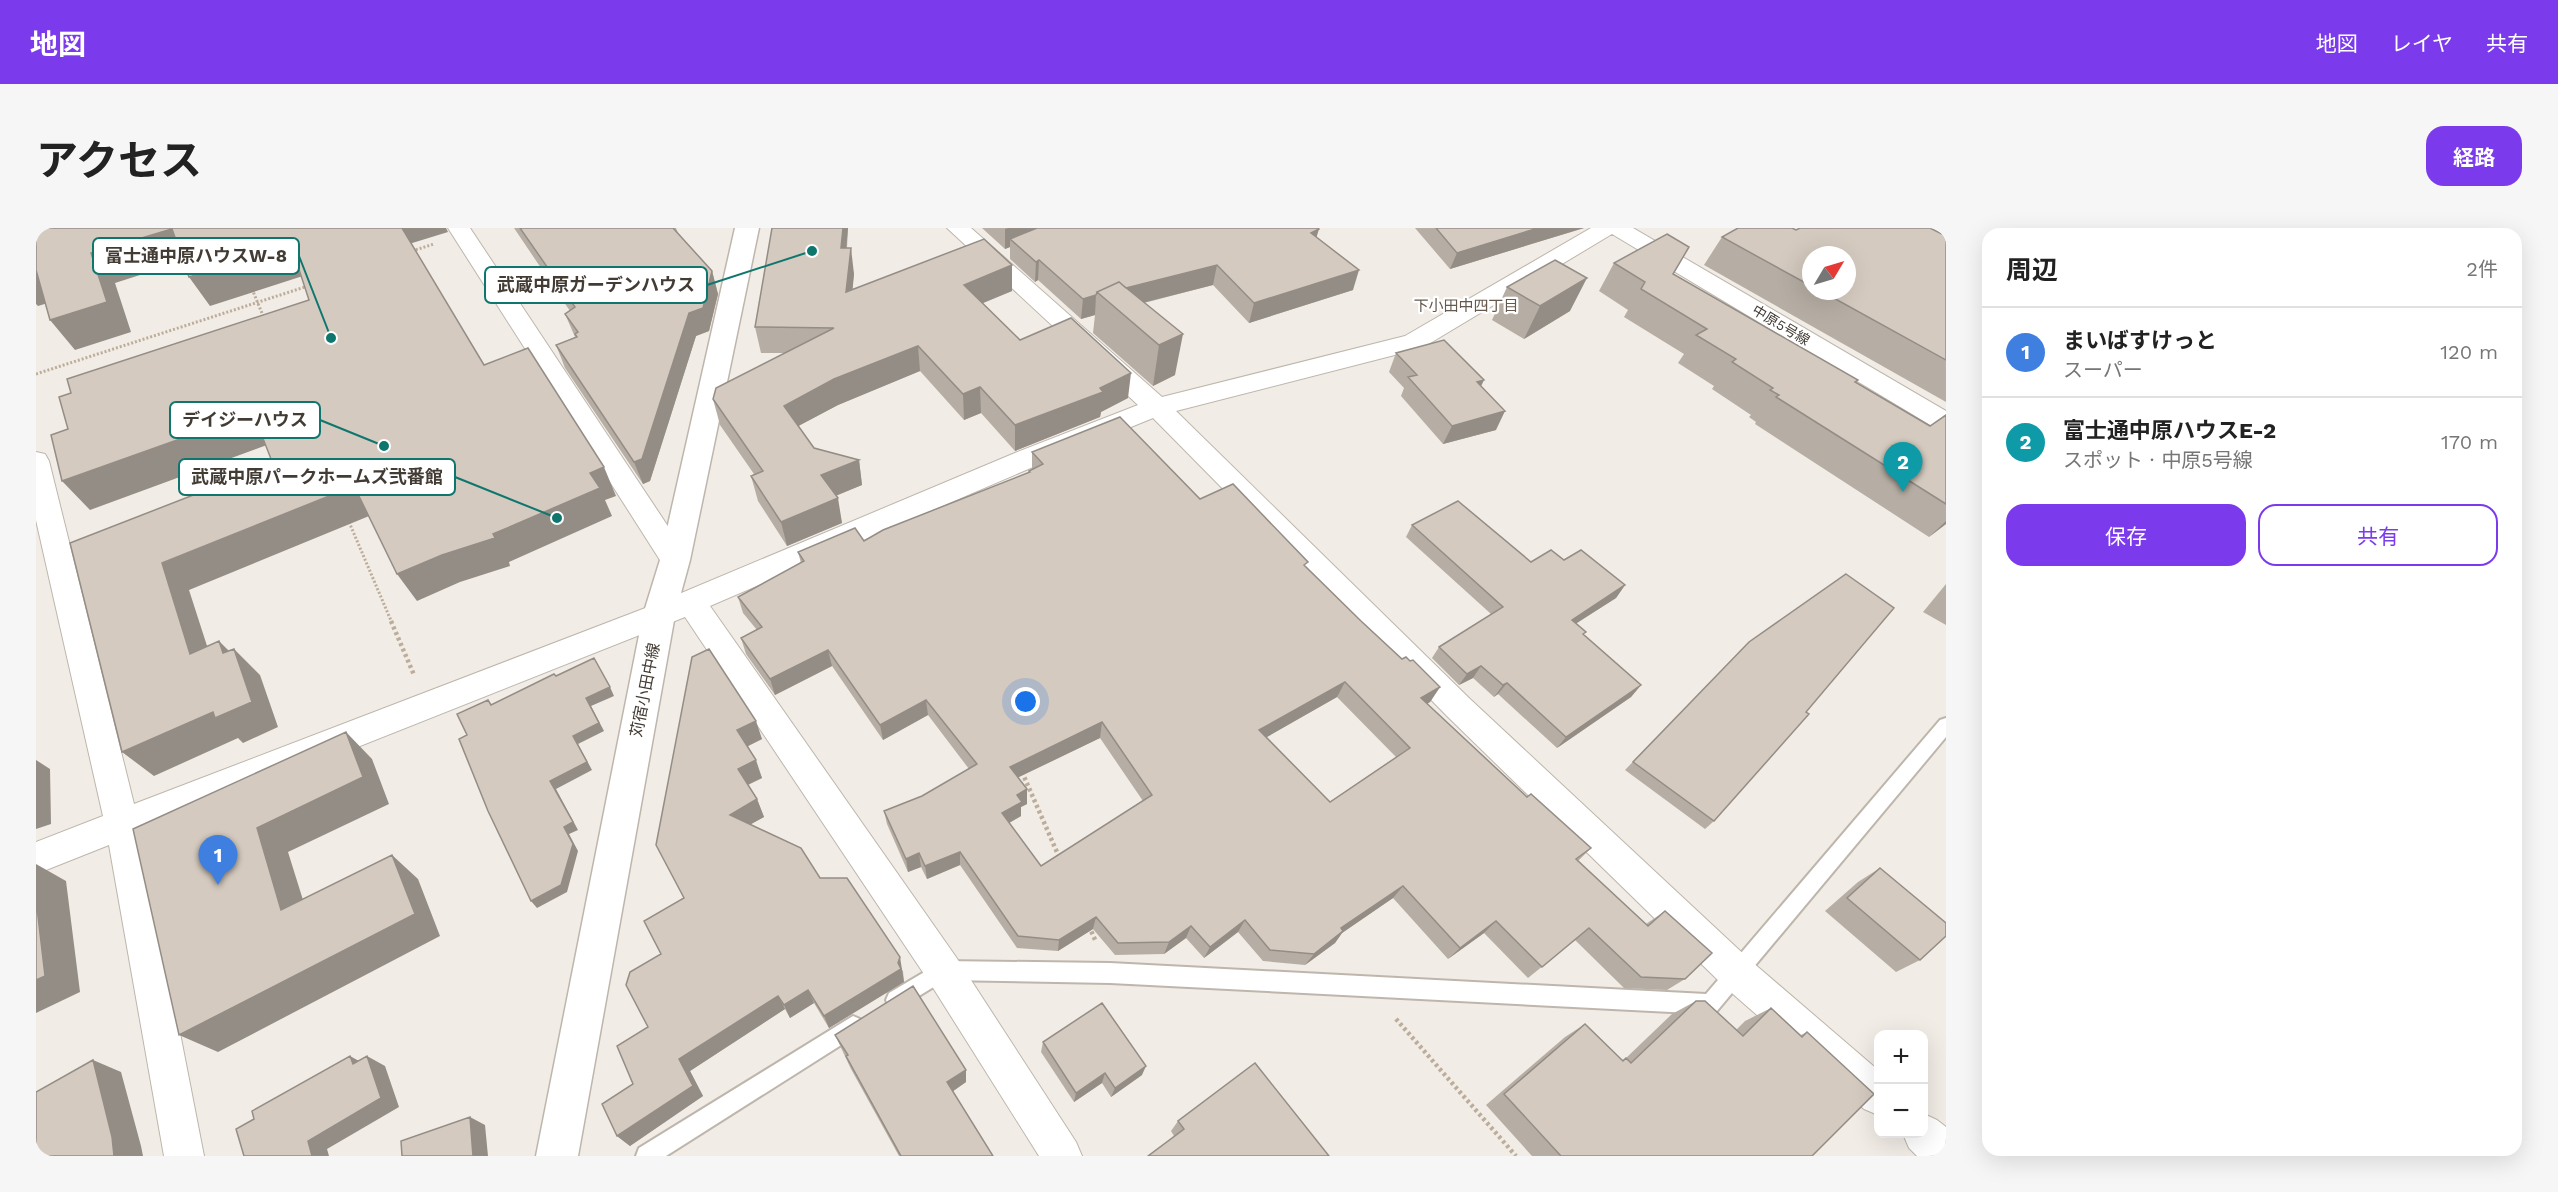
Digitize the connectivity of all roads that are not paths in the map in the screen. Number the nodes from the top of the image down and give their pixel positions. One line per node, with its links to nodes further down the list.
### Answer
1 (747, 228): 9 (street, 苅宿小田中線)
2 (958, 228): 6 (street)
3 (1607, 228): 6 (street)
4 (1617, 228): 7 (street, 中原5号線)
5 (461, 231): 9 (street)
6 (1157, 407): 10 (street); 16 (street)
7 (1946, 423)
8 (36, 461): 13 (street)
9 (675, 560): 11 (street, 苅宿小田中線)
10 (690, 601): 11 (street); 15 (street)
11 (659, 615): 13 (street); 21 (street, 苅宿小田中線)
12 (1946, 724): 16 (lane)
13 (122, 825): 14 (street); 20 (street)
14 (36, 858)
15 (943, 970): 16 (lane); 22 (lane); 23 (street)
16 (1738, 974): 17 (street)
17 (1874, 1092)
18 (1928, 1138): 19 (street)
19 (1946, 1154)
20 (184, 1156)
21 (557, 1156)
22 (647, 1156)
23 (1062, 1156)

